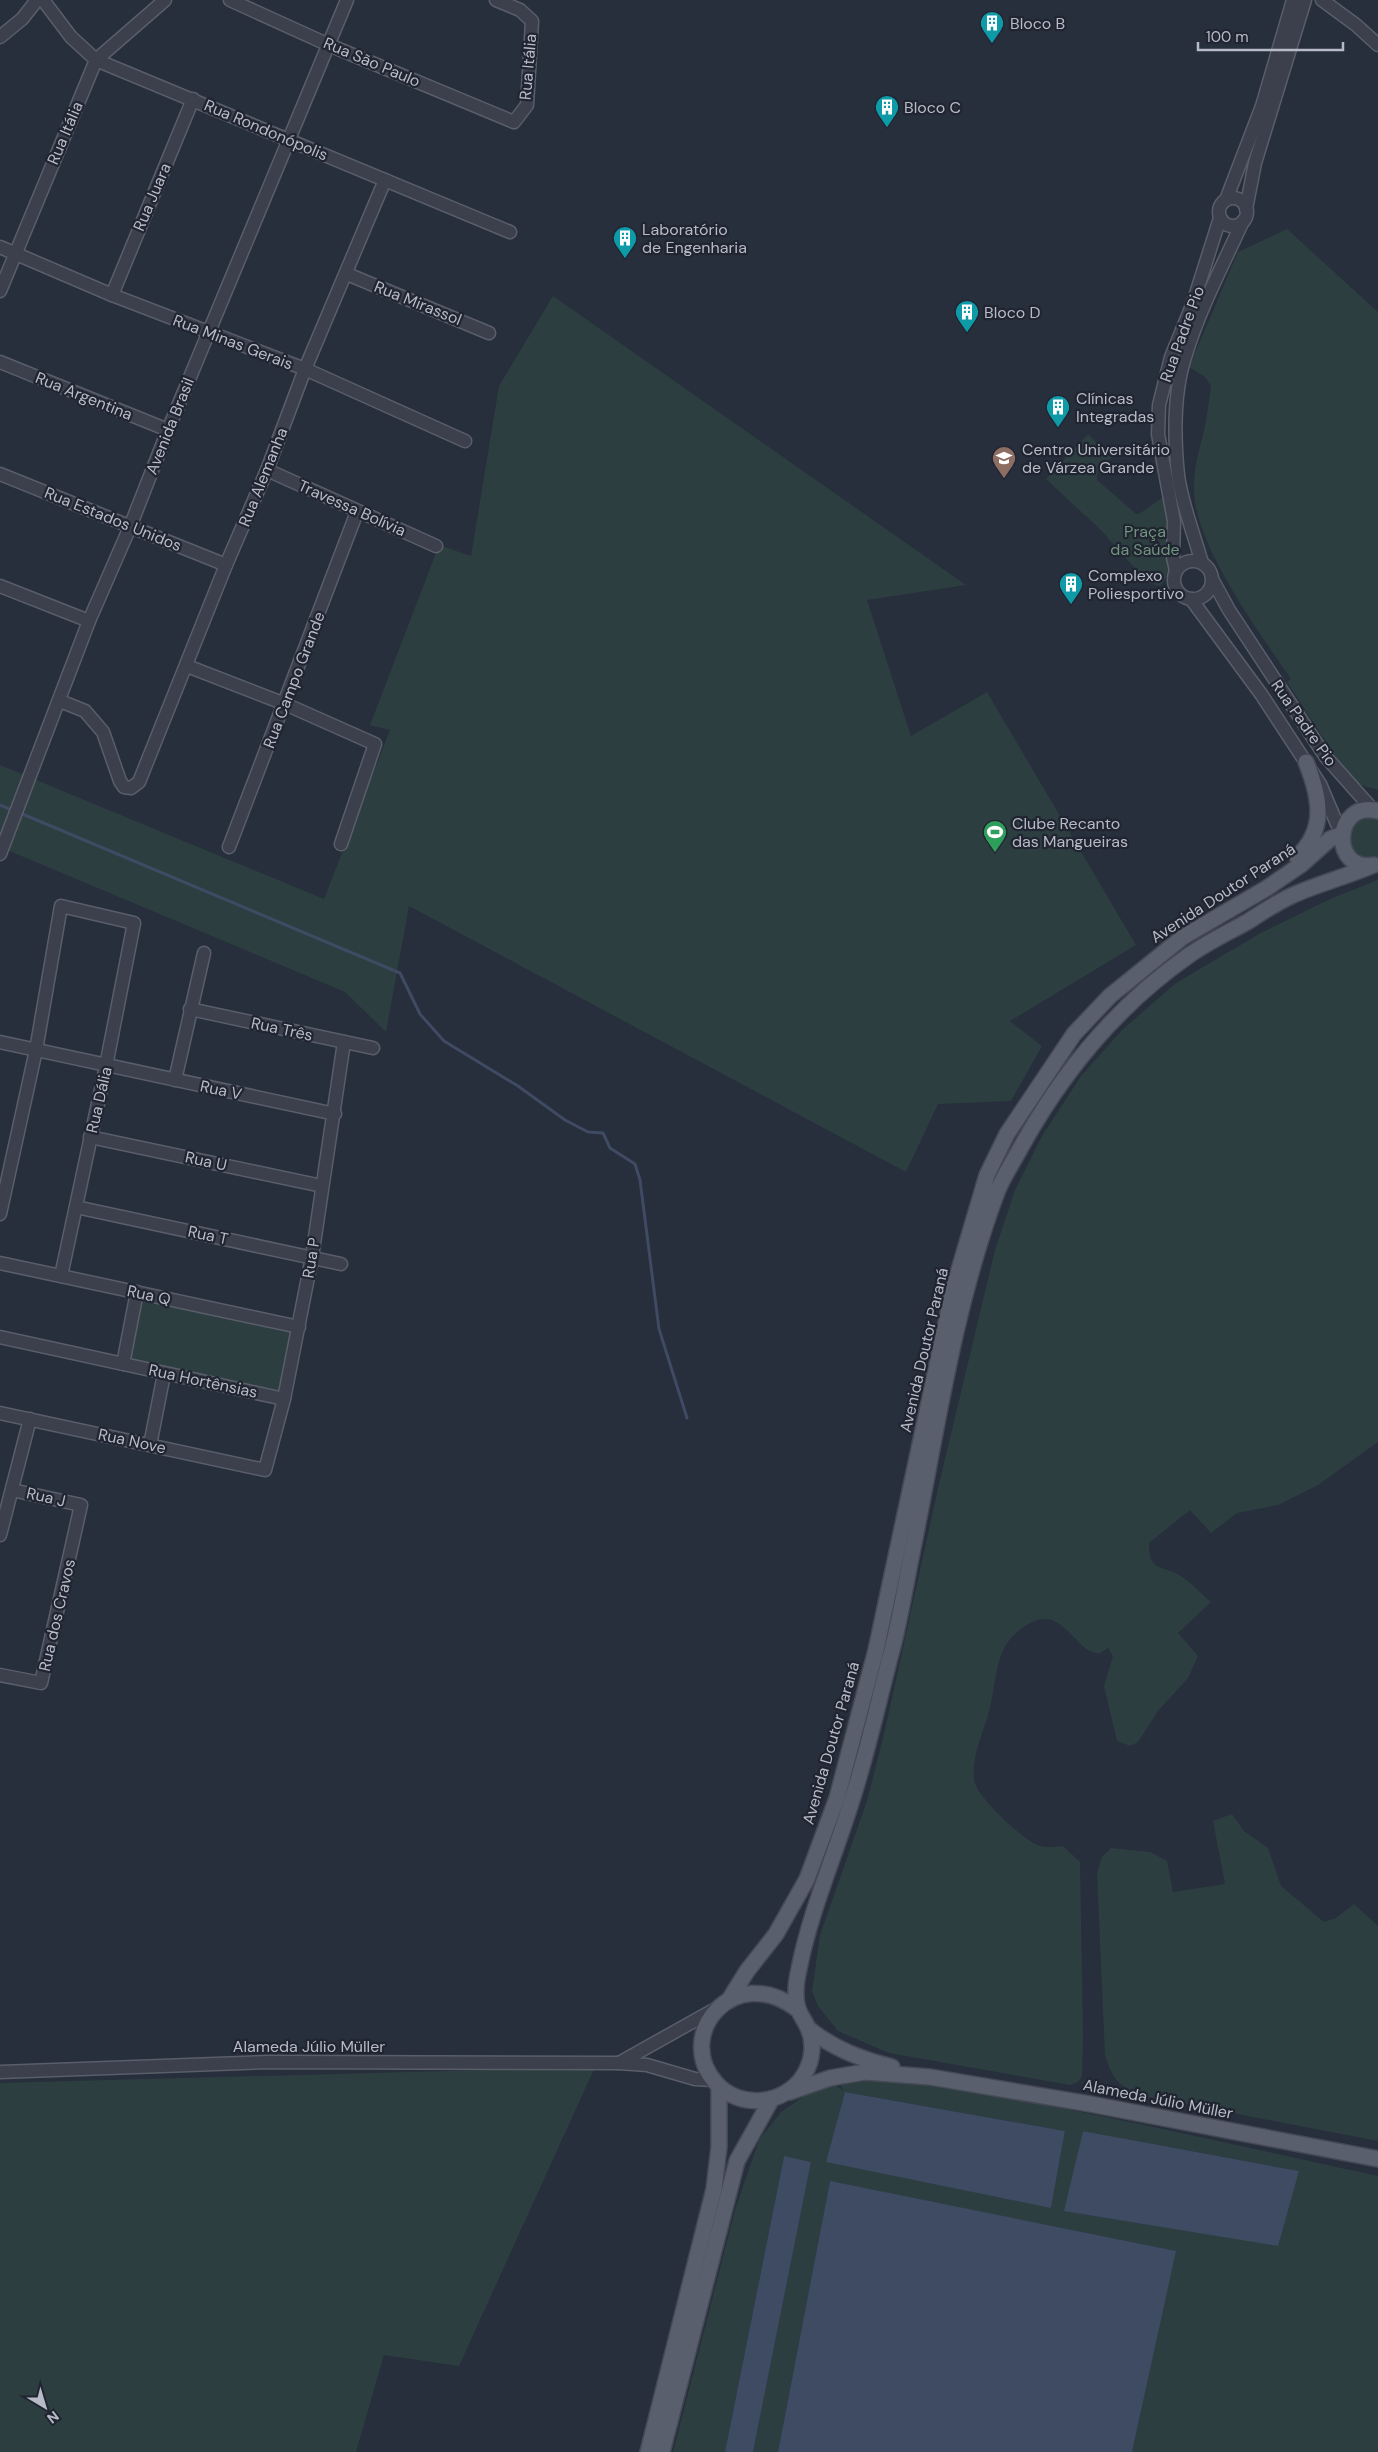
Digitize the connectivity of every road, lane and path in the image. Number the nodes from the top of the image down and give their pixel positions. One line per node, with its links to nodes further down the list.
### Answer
1 (37, 0): 12 (street)
2 (43, 0): 15 (street, Rua Rondonópolis)
3 (165, 0): 15 (street, Rua Itália)
4 (230, 0): 13 (street, Rua São Paulo)
5 (347, 0): 13 (street, Avenida Brasil)
6 (496, 0): 17 (street, Rua Itália)
7 (1293, 0): 20 (street)
8 (1305, 0): 21 (street, Rua Padre Pio)
9 (1322, 0): 11 (street)
10 (1334, 0): 11 (street)
11 (1356, 25): 14 (street)
12 (0, 37)
13 (329, 45): 17 (street, Rua São Paulo); 18 (street, Avenida Brasil)
14 (1378, 45)
15 (96, 60): 16 (street, Rua Rondonópolis); 25 (street, Rua Itália)
16 (193, 99): 18 (street, Rua Rondonópolis); 28 (street, Rua Juara)
17 (514, 122)
18 (289, 140): 19 (street, Rua Rondonópolis); 29 (street, Avenida Brasil)
19 (386, 180): 23 (street, Rua Rondonópolis); 26 (street, Rua Alemanha)
20 (1226, 200): 21 (street); 22 (street)
21 (1244, 215): 22 (street); 40 (street, Rua Padre Pio)
22 (1220, 218): 42 (street, Rua Padre Pio)
23 (510, 232)
24 (0, 247): 25 (street, Rua Minas Gerais)
25 (15, 253): 27 (street, Rua Itália); 28 (street, Rua Minas Gerais)
26 (347, 274): 30 (street, Rua Mirassol); 32 (street, Rua Alemanha)
27 (0, 291)
28 (112, 294): 29 (street, Rua Minas Gerais)
29 (208, 333): 32 (street, Rua Minas Gerais); 33 (street, Avenida Brasil)
30 (489, 333)
31 (0, 362): 33 (street, Rua Argentina)
32 (305, 370): 34 (street, Rua Minas Gerais); 35 (street, Rua Alemanha)
33 (168, 430): 38 (street, Avenida Brasil)
34 (465, 441)
35 (267, 470): 37 (street, Travessa Bolívia); 41 (street, Rua Alemanha)
36 (0, 474): 38 (street, Rua Estados Unidos)
37 (357, 512): 39 (street, Travessa Bolívia); 49 (street, Rua Campo Grande)
38 (130, 527): 41 (street, Rua Estados Unidos); 46 (street, Avenida Brasil)
39 (436, 546)
40 (1202, 563): 42 (street); 43 (street)
41 (226, 565): 47 (street, Rua Alemanha)
42 (1176, 571): 45 (street)
43 (1212, 579): 45 (street); 51 (street, Rua Padre Pio)
44 (0, 586): 46 (street)
45 (1191, 599): 50 (street, Rua Padre Pio)
46 (89, 621): 48 (street, Avenida Brasil)
47 (187, 666): 48 (street, Rua Alemanha); 49 (street)
48 (60, 701): 55 (street, Avenida Brasil)
49 (285, 704): 53 (street); 54 (street, Rua Campo Grande)
50 (1306, 762): 52 (street, Rua Padre Pio); 57 (main road)
51 (1376, 810): 52 (main road, Avenida Doutor Paraná)
52 (1342, 832): 56 (main road); 57 (main road, Avenida Doutor Paraná)
53 (341, 844)
54 (229, 847)
55 (0, 854)
56 (1374, 865): 90 (main road, Avenida Doutor Paraná)
57 (1236, 906): 89 (main road, Avenida Doutor Paraná)
58 (204, 953): 59 (street)
59 (190, 1009): 61 (street, Rua Três); 65 (street)
60 (0, 1042): 63 (street, Rua V)
61 (344, 1042): 62 (street, Rua Três); 66 (street, Rua P)
62 (373, 1048)
63 (36, 1050): 64 (street, Rua V); 64 (street, Rua Dália); 70 (street)
64 (106, 1066): 65 (street, Rua V); 67 (street, Rua Dália)
65 (175, 1080): 66 (street, Rua V)
66 (335, 1114): 68 (street, Rua P)
67 (90, 1136): 68 (street, Rua U); 69 (street, Rua Dália)
68 (322, 1186): 71 (street, Rua P)
69 (76, 1207): 71 (street, Rua T); 74 (street, Rua Dália)
70 (0, 1214)
71 (312, 1257): 73 (street, Rua T); 76 (street, Rua P)
72 (0, 1262): 74 (street, Rua Q)
73 (340, 1264)
74 (61, 1276): 75 (street, Rua Q)
75 (137, 1292): 76 (street, Rua Q); 78 (street)
76 (299, 1327): 80 (street, Rua P)
77 (0, 1337): 78 (street, Rua Hortênsias)
78 (123, 1364): 79 (street, Rua Hortênsias)
79 (164, 1374): 80 (street, Rua Hortênsias); 83 (street)
80 (284, 1399): 84 (street, Rua P)
81 (0, 1413): 82 (street, Rua Nove)
82 (30, 1418): 83 (street, Rua Nove); 85 (street)
83 (150, 1445): 84 (street, Rua Nove)
84 (264, 1470)
85 (12, 1490): 86 (street, Rua J); 87 (street)
86 (81, 1505): 88 (street, Rua dos Cravos)
87 (0, 1535)
88 (0, 1675)
89 (724, 2003): 90 (main road); 92 (street, Alameda Júlio Müller); 95 (main road)
90 (797, 2009): 91 (main road)
91 (809, 2029): 94 (main road, Alameda Júlio Müller); 96 (main road)
92 (619, 2063): 93 (street, Alameda Júlio Müller); 95 (street, Alameda Júlio Müller)
93 (0, 2072)
94 (930, 2077): 96 (main road, Alameda Júlio Müller); 98 (main road, Alameda Júlio Müller)
95 (716, 2083): 97 (main road); 99 (main road)
96 (786, 2093): 97 (main road)
97 (771, 2100): 100 (main road)
98 (1378, 2159)
99 (648, 2452)
100 (662, 2452)

